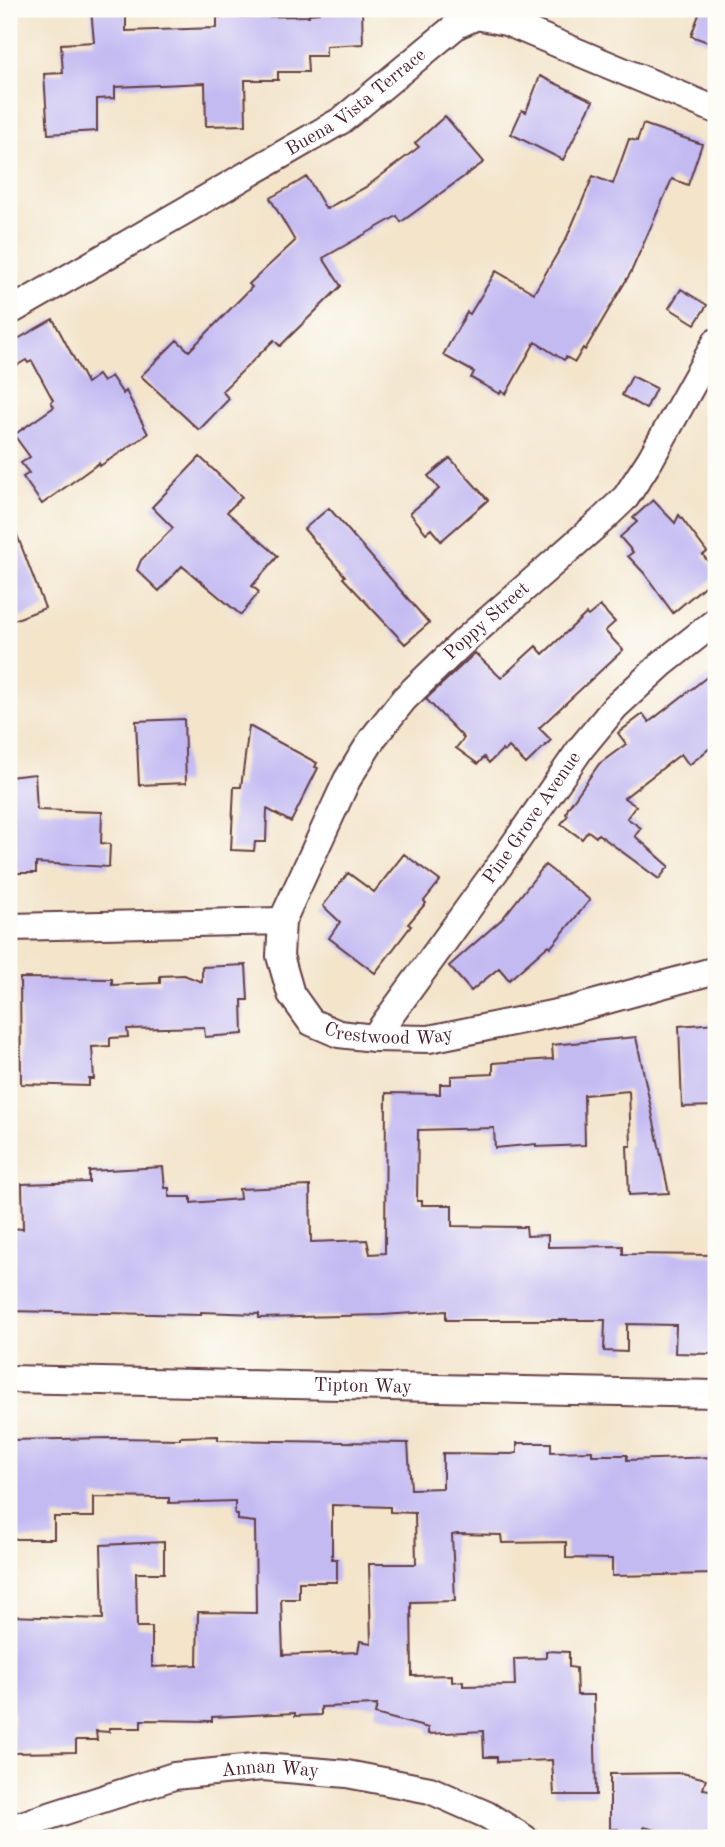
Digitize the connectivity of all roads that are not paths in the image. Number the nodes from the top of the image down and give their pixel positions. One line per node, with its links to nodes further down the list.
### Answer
1 (716, 110): 2 (street, Buena Vista Terrace)
2 (9, 312)
3 (716, 342): 5 (street, Poppy Street)
4 (716, 621): 8 (street, Pine Grove Avenue)
5 (282, 920): 6 (street); 8 (street, Crestwood Way)
6 (9, 927)
7 (716, 970): 8 (street, Crestwood Way)
8 (374, 1038)
9 (9, 1379): 10 (street, Tipton Way)
10 (716, 1394)
11 (9, 1829): 12 (street, Annan Way)
12 (524, 1838)

